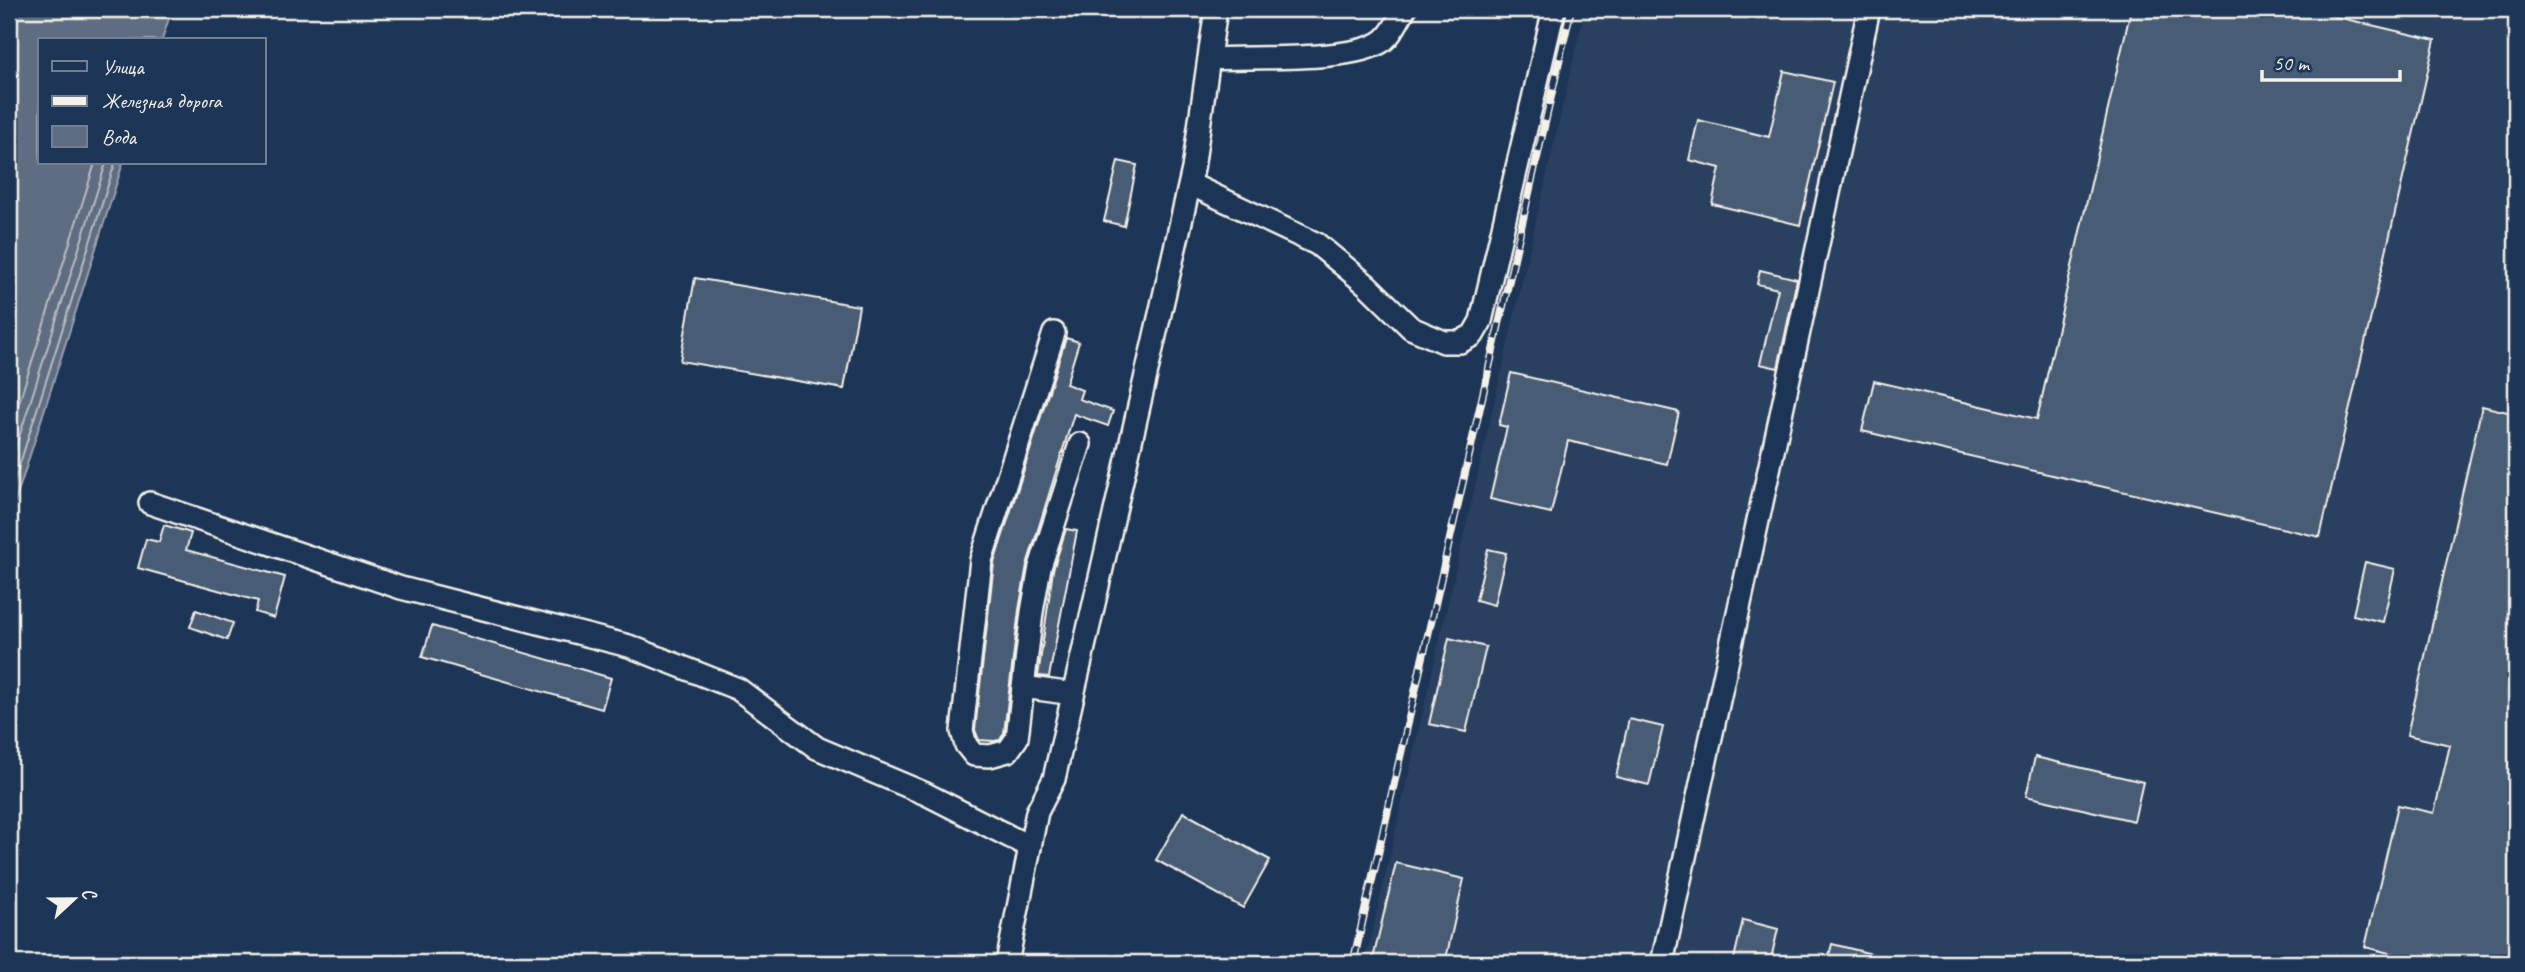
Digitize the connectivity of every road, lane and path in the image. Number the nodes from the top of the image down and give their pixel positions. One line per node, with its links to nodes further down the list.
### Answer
1 (1216, 9): 5 (lane)
2 (1405, 9): 5 (lane)
3 (1555, 9): 6 (lane)
4 (1869, 9): 14 (lane)
5 (1209, 59): 6 (lane)
6 (1190, 184): 11 (lane)
7 (1054, 333): 10 (lane)
8 (1080, 444): 10 (lane)
9 (150, 503): 12 (lane)
10 (1023, 687): 11 (lane)
11 (1073, 694): 12 (lane)
12 (1030, 847): 13 (lane)
13 (1007, 963)
14 (1662, 963)

